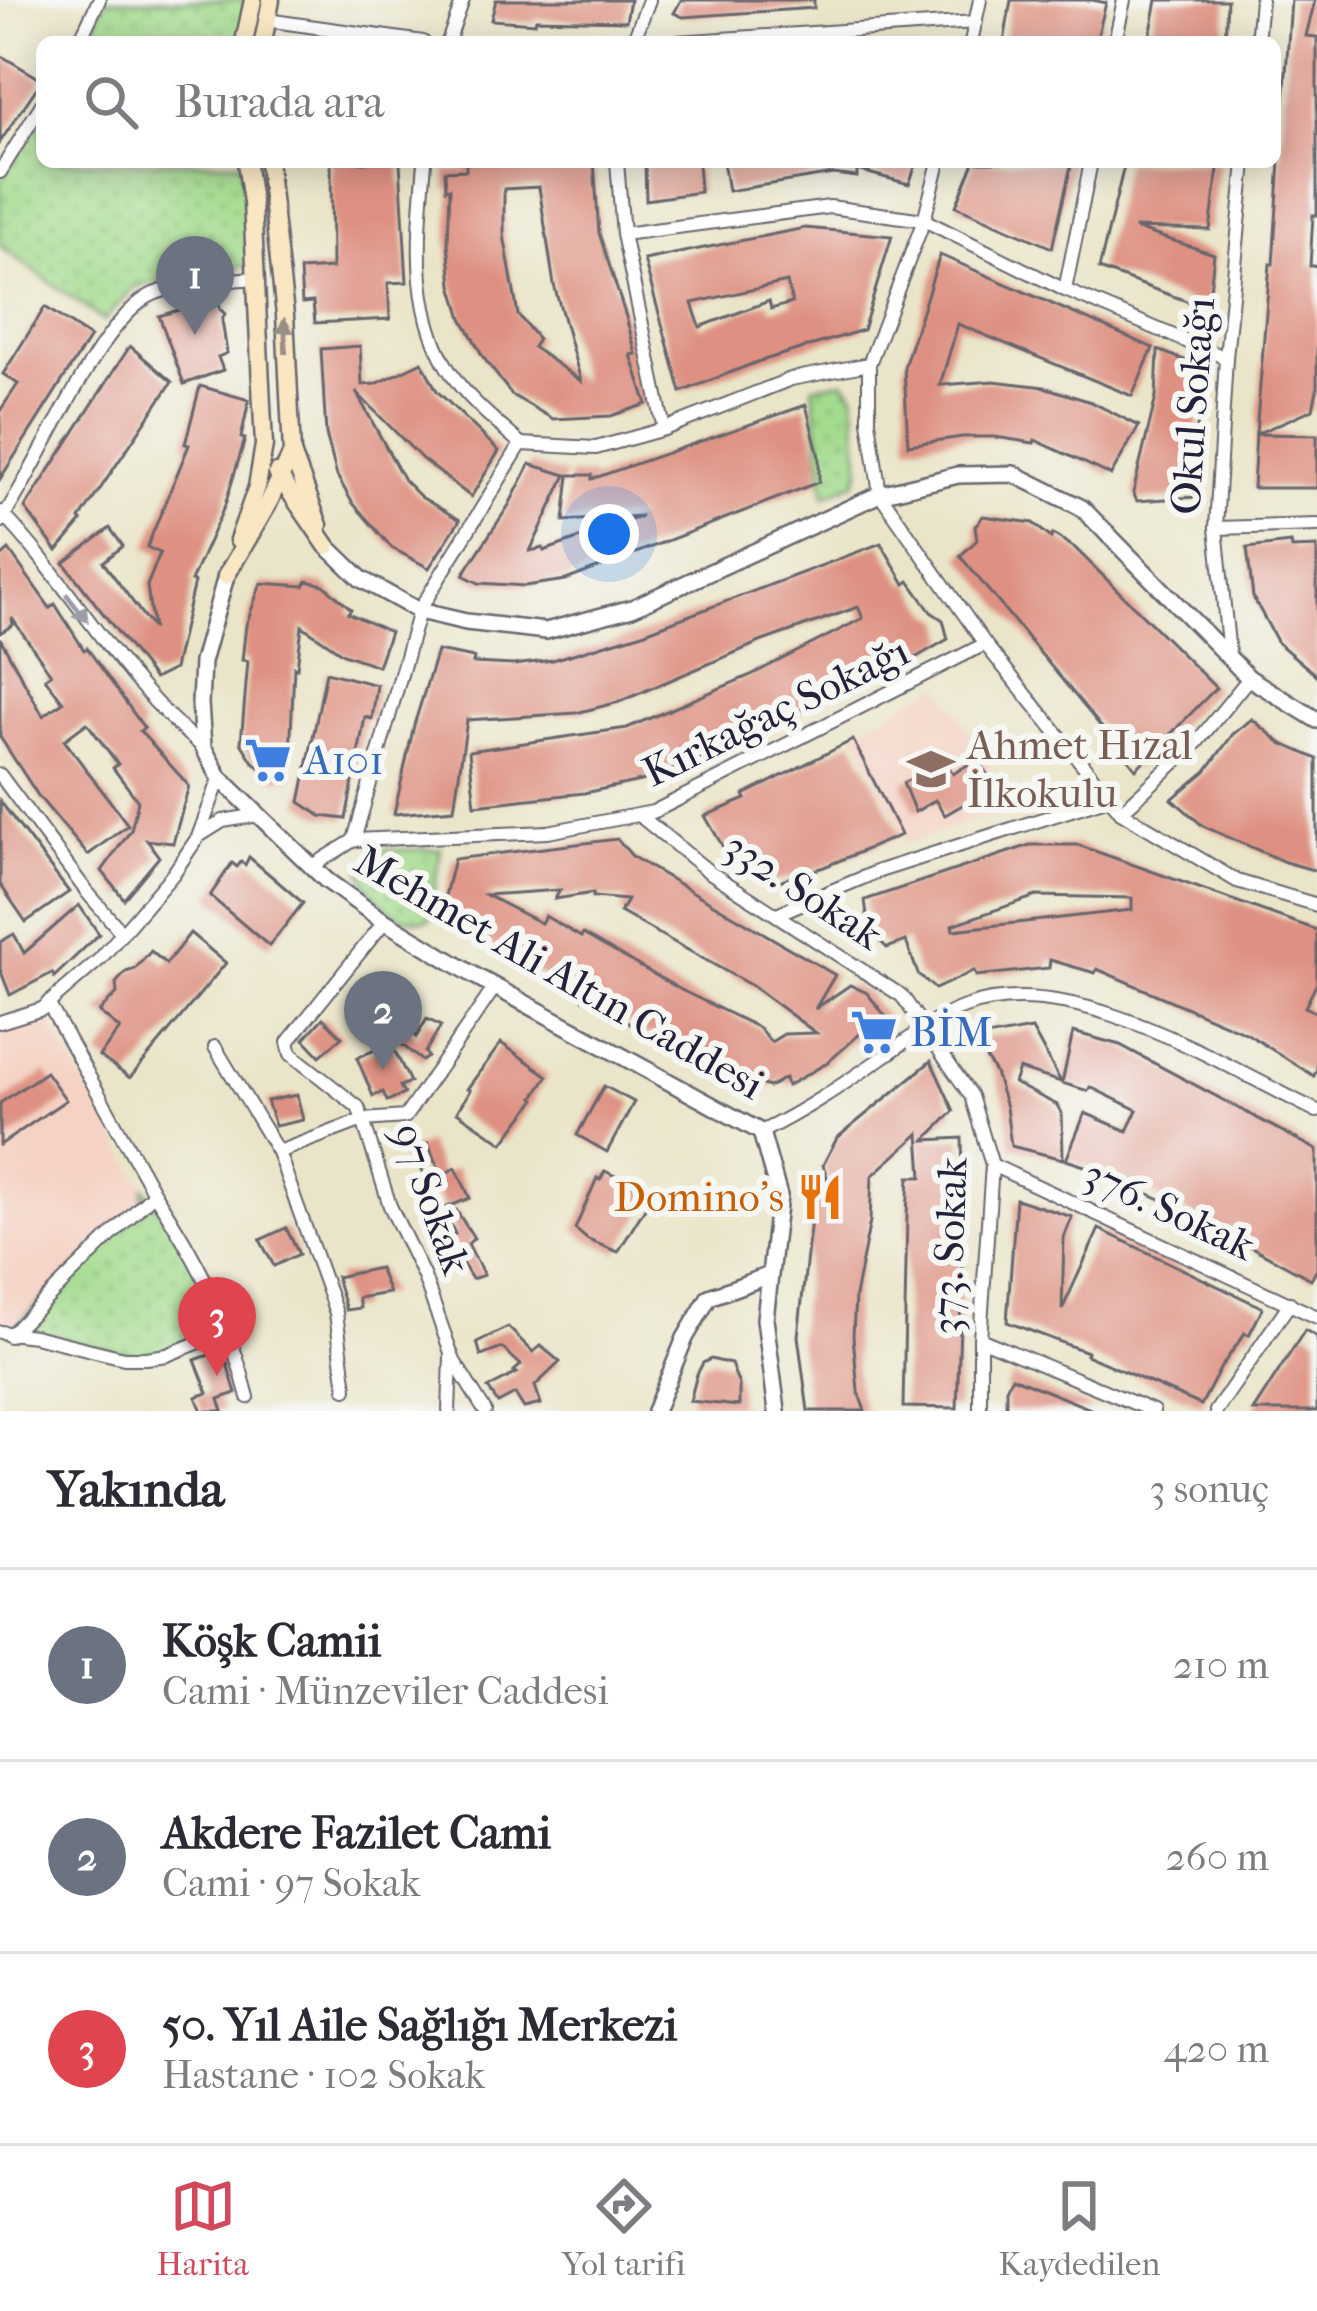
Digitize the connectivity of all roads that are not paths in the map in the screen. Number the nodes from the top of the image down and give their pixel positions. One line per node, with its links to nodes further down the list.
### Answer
1 (99, 0): 11 (street)
2 (253, 0): 12 (main road)
3 (271, 0): 9 (main road)
4 (463, 0): 15 (street)
5 (649, 0): 16 (street)
6 (980, 0): 10 (street)
7 (1124, 0): 19 (street)
8 (1261, 0): 20 (street)
9 (266, 20): 13 (main road); 14 (street)
10 (976, 22): 17 (street); 18 (street)
11 (83, 36)
12 (245, 36)
13 (264, 36)
14 (380, 36)
15 (450, 36)
16 (635, 36)
17 (767, 36)
18 (972, 36)
19 (1116, 36)
20 (1258, 36)
21 (36, 114): 29 (street)
22 (247, 168): 32 (main road)
23 (269, 168): 39 (main road, one-way to 23)
24 (424, 168): 37 (street)
25 (618, 168): 31 (street)
26 (937, 168): 30 (street)
27 (1090, 168): 33 (street)
28 (1244, 168): 34 (street, Okul Sokağı)
29 (0, 172)
30 (924, 220): 31 (street); 33 (street); 35 (street)
31 (623, 234): 36 (street)
32 (254, 278): 38 (main road); 44 (street)
33 (1064, 290): 34 (street)
34 (1226, 358): 46 (street, Okul Sokağı)
35 (869, 364): 36 (street); 41 (street)
36 (664, 429): 37 (street)
37 (521, 444): 49 (street)
38 (264, 445): 39 (main road); 40 (main road); 48 (main road)
39 (292, 453): 40 (main road); 47 (main road)
40 (280, 479): 42 (main road); 43 (main road)
41 (880, 494): 49 (street); 50 (street); 51 (street)
42 (267, 506): 43 (main road); 48 (main road)
43 (301, 511): 47 (main road)
44 (2, 516): 54 (street, one-way to 54)
45 (1317, 525): 46 (street)
46 (1216, 529): 51 (street, Okul Sokağı)
47 (328, 546): 49 (street)
48 (226, 576): 54 (street)
49 (418, 611): 62 (street)
50 (985, 644): 57 (street); 60 (street, Kırkağaç Sokağı)
51 (1229, 654): 52 (street)
52 (1249, 678): 53 (street); 58 (street)
53 (1317, 720)
54 (202, 747): 56 (street, Mehmet Ali Altın Caddesi)
55 (0, 775): 67 (street)
56 (220, 778): 59 (street, Mehmet Ali Altın Caddesi); 61 (street)
57 (1109, 798): 58 (street); 65 (street)
58 (1121, 812): 64 (street)
59 (258, 815): 61 (street); 63 (street, Mehmet Ali Altın Caddesi)
60 (639, 815): 62 (street, Kırkağaç Sokağı); 65 (street, 332. Sokak)
61 (198, 837): 67 (street)
62 (354, 840): 63 (street, Kırkağaç Sokağı)
63 (311, 867): 66 (street, Mehmet Ali Altın Caddesi)
64 (1317, 905)
65 (779, 913): 71 (street, 332. Sokak)
66 (385, 921): 68 (street, Mehmet Ali Altın Caddesi); 74 (street)
67 (122, 933): 69 (street)
68 (495, 987): 74 (street, 97 Sokak); 75 (street, Mehmet Ali Altın Caddesi)
69 (48, 1003): 70 (street); 78 (street)
70 (0, 1022)
71 (926, 1028): 73 (street); 75 (street); 77 (street, 373. Sokak)
72 (215, 1047): 76 (street)
73 (1317, 1111)
74 (363, 1120): 76 (street); 85 (street, 97 Sokak)
75 (761, 1132): 79 (street, Mehmet Ali Altın Caddesi)
76 (278, 1152): 86 (street)
77 (992, 1165): 80 (street, 376. Sokak); 84 (street, 373. Sokak)
78 (154, 1193): 82 (street); 83 (street)
79 (767, 1276): 90 (street); 91 (street, Mehmet Ali Altın Caddesi)
80 (1290, 1303): 81 (street, 376. Sokak); 94 (street)
81 (1317, 1317)
82 (230, 1330): 83 (street); 87 (street)
83 (5, 1334)
84 (980, 1339): 92 (street, 373. Sokak); 93 (street)
85 (450, 1350): 88 (street); 89 (street, 97 Sokak)
86 (346, 1389)
87 (248, 1397)
88 (449, 1411)
89 (484, 1411)
90 (656, 1411)
91 (776, 1411)
92 (980, 1411)
93 (1153, 1411)
94 (1216, 1411)

